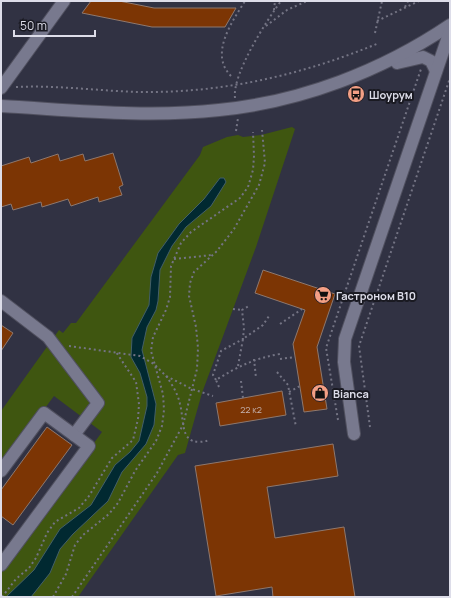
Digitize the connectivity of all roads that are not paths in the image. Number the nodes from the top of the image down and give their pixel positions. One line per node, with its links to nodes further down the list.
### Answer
1 (64, 1): 6 (street)
2 (450, 25): 4 (street)
3 (450, 31): 5 (street)
4 (366, 71): 5 (street); 7 (street)
5 (436, 71): 9 (street)
6 (2, 87)
7 (1, 106)
8 (1, 301): 10 (street)
9 (354, 434)
10 (74, 435): 11 (street); 12 (street)
11 (1, 471)
12 (1, 565)

